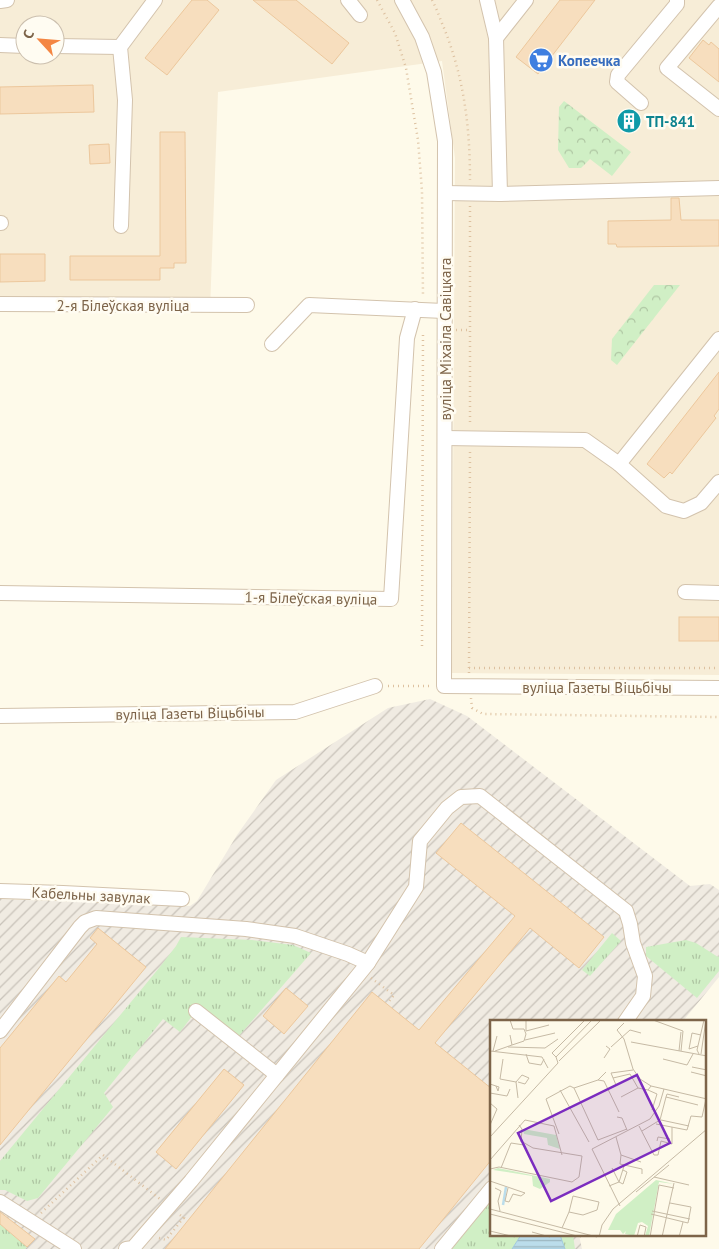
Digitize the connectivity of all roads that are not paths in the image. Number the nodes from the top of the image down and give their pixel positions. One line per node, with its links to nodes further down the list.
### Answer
1 (7, 0): 8 (street)
2 (156, 0): 15 (street)
3 (348, 0): 10 (street)
4 (402, 0): 19 (street, вуліца Міхаіла Савіцкага)
5 (486, 0): 11 (street)
6 (526, 0): 11 (street)
7 (678, 0): 16 (street)
8 (0, 1)
9 (719, 6): 17 (street)
10 (360, 15)
11 (496, 38): 20 (street)
12 (0, 45): 13 (street)
13 (15, 46)
14 (65, 46): 15 (street)
15 (120, 47): 21 (street)
16 (641, 103)
17 (719, 109)
18 (719, 188): 20 (street)
19 (445, 194): 20 (street); 25 (street, вуліца Міхаіла Савіцкага)
20 (500, 194)
21 (121, 226)
22 (0, 304): 23 (street, 2-я Білеўская вуліца)
23 (247, 305)
24 (415, 309): 25 (street); 27 (street); 32 (street, 1-я Білеўская вуліца)
25 (444, 311): 28 (street, вуліца Міхаіла Савіцкага)
26 (719, 339): 29 (street)
27 (272, 344)
28 (445, 438): 29 (street); 35 (street, вуліца Міхаіла Савіцкага)
29 (619, 464): 30 (street)
30 (719, 483)
31 (685, 592): 33 (street)
32 (0, 593)
33 (719, 593)
34 (376, 686): 37 (street, вуліца Газеты Віцьбічы)
35 (444, 686): 36 (street, вуліца Газеты Віцьбічы)
36 (719, 688)
37 (0, 716)
38 (0, 891): 39 (street, Кабельны завулак)
39 (182, 899)
40 (365, 966): 42 (street); 43 (street); 44 (street)
41 (196, 1011): 44 (street)
42 (626, 1020)
43 (0, 1031)
44 (277, 1075): 47 (street)
45 (490, 1190): 49 (street)
46 (0, 1202): 48 (street)
47 (130, 1248)
48 (74, 1249)
49 (442, 1249)

